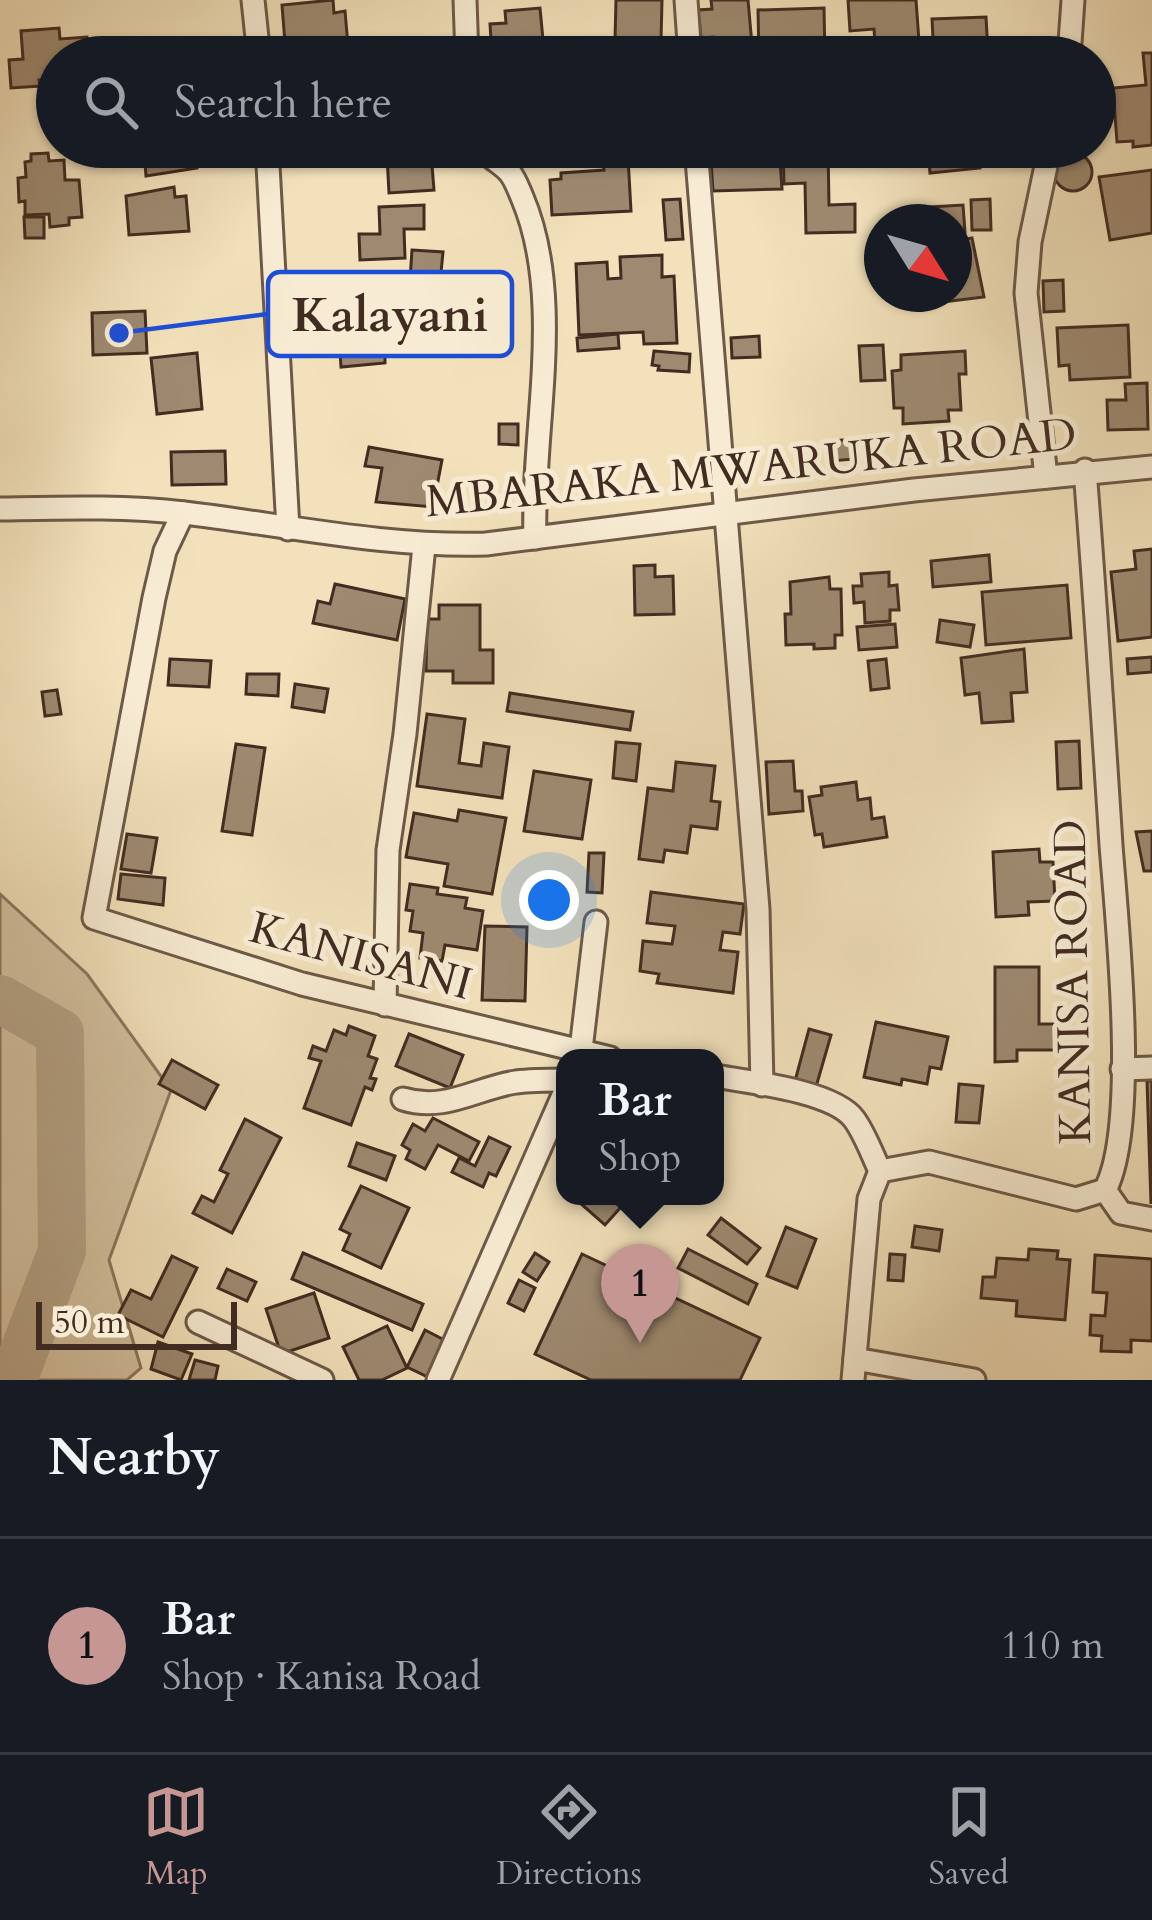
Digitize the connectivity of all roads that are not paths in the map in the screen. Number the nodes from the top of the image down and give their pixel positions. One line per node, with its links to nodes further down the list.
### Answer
1 (254, 0): 5 (street)
2 (465, 0): 6 (street)
3 (686, 0): 7 (street)
4 (1073, 0): 8 (street)
5 (257, 36)
6 (466, 36)
7 (689, 36)
8 (1070, 36)
9 (268, 168): 19 (street)
10 (504, 168): 20 (street)
11 (698, 168): 18 (street)
12 (1046, 168): 15 (street)
13 (1152, 467): 14 (street, MBARAKA MWARUKA ROAD)
14 (1085, 470): 15 (street, MBARAKA MWARUKA ROAD); 26 (street, KANISA ROAD)
15 (1046, 477): 18 (street, MBARAKA MWARUKA ROAD)
16 (0, 509): 17 (street, MBARAKA MWARUKA ROAD)
17 (183, 513): 19 (street, MBARAKA MWARUKA ROAD); 23 (street, KANISANI)
18 (725, 516): 20 (street, MBARAKA MWARUKA ROAD); 30 (street)
19 (288, 529): 21 (street, MBARAKA MWARUKA ROAD)
20 (535, 538): 21 (street, MBARAKA MWARUKA ROAD)
21 (424, 546): 23 (street)
22 (596, 922): 25 (street)
23 (385, 1005): 24 (street, KANISANI)
24 (556, 1049)
25 (582, 1049)
26 (1122, 1069): 27 (street); 34 (street, KANISA ROAD)
27 (1152, 1069)
28 (724, 1078): 30 (street)
29 (556, 1080): 31 (street)
30 (762, 1084): 33 (street)
31 (403, 1099)
32 (556, 1111): 39 (street)
33 (880, 1171): 34 (street, KANISA ROAD); 37 (street)
34 (1106, 1190): 35 (street)
35 (1152, 1219)
36 (198, 1322): 38 (street)
37 (854, 1369): 40 (street)
38 (322, 1380)
39 (438, 1380)
40 (974, 1380)

